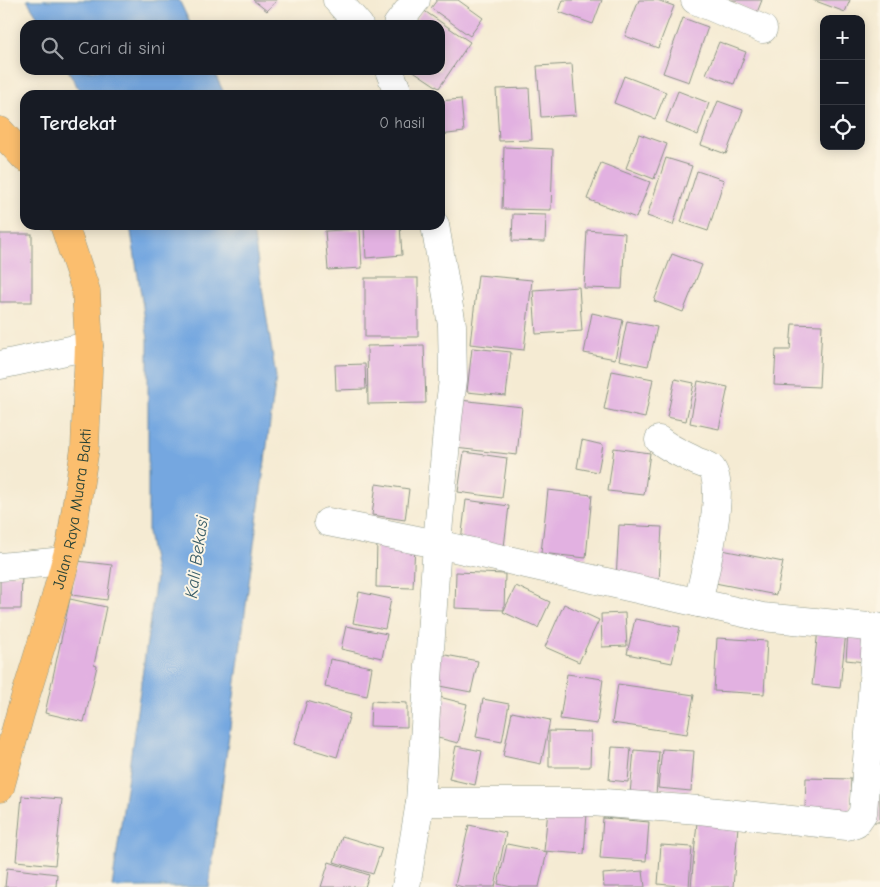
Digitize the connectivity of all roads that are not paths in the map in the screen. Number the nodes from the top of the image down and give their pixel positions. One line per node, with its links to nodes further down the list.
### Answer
1 (336, 0): 4 (street)
2 (416, 0): 5 (street)
3 (695, 0): 6 (street)
4 (354, 20)
5 (401, 20)
6 (763, 29)
7 (391, 75): 8 (street)
8 (397, 90)
9 (0, 130): 10 (main road)
10 (20, 152)
11 (66, 230): 13 (main road, Jalan Raya Muara Bakti)
12 (436, 230): 17 (street)
13 (90, 346): 14 (street); 18 (main road, Jalan Raya Muara Bakti)
14 (0, 365)
15 (659, 440): 20 (street)
16 (328, 522): 17 (street)
17 (437, 544): 20 (street); 23 (street)
18 (65, 561): 19 (street); 22 (main road, Jalan Raya Muara Bakti)
19 (0, 567)
20 (698, 603): 21 (street)
21 (879, 628): 23 (street)
22 (0, 788)
23 (420, 802): 24 (street)
24 (406, 887)

